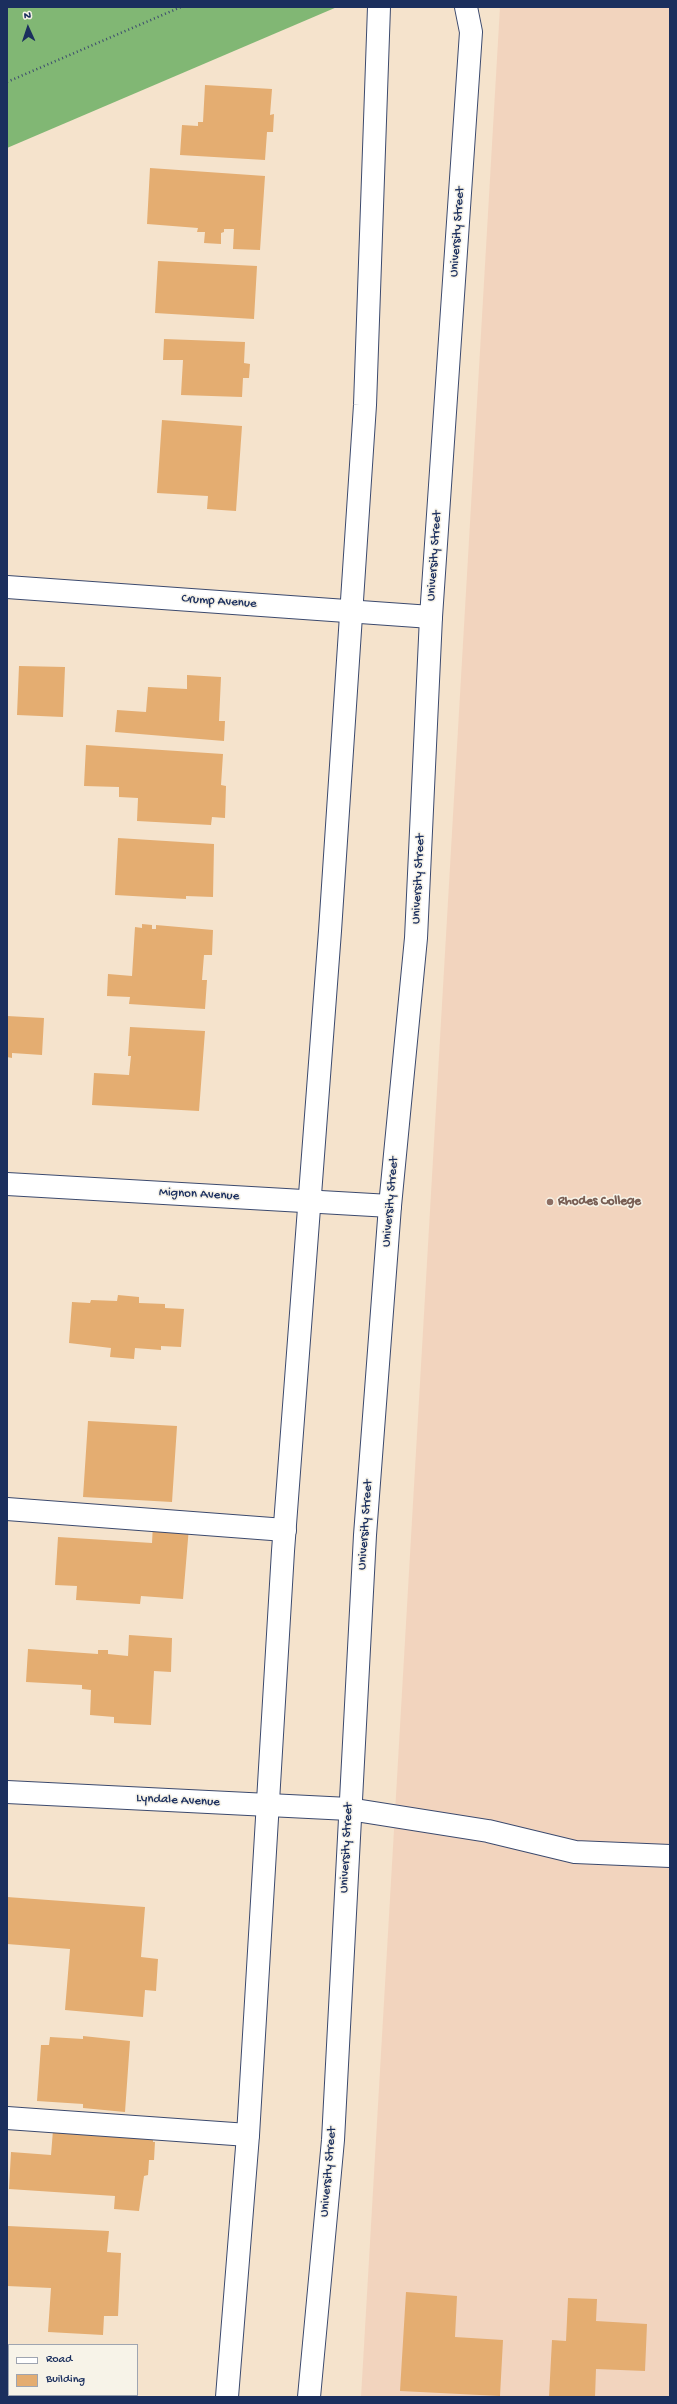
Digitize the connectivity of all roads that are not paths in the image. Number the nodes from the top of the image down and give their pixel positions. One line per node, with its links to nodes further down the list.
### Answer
1 (379, 7): 4 (main road)
2 (466, 7): 5 (main road, University Street)
3 (7, 587): 4 (main road, Crump Avenue)
4 (350, 611): 5 (main road, Crump Avenue); 7 (main road)
5 (431, 617): 8 (main road, University Street)
6 (7, 1184): 7 (main road, Mignon Avenue)
7 (309, 1202): 8 (main road, Mignon Avenue); 10 (main road)
8 (390, 1206): 13 (main road, University Street)
9 (7, 1509): 10 (main road)
10 (285, 1530): 12 (main road)
11 (7, 1792): 12 (main road, Lyndale Avenue)
12 (269, 1805): 13 (main road, Lyndale Avenue); 16 (main road)
13 (349, 1809): 14 (main road, Lyndale Avenue); 18 (main road, University Street)
14 (670, 1856)
15 (7, 2118): 16 (main road)
16 (248, 2134): 17 (main road)
17 (227, 2397)
18 (309, 2397)

